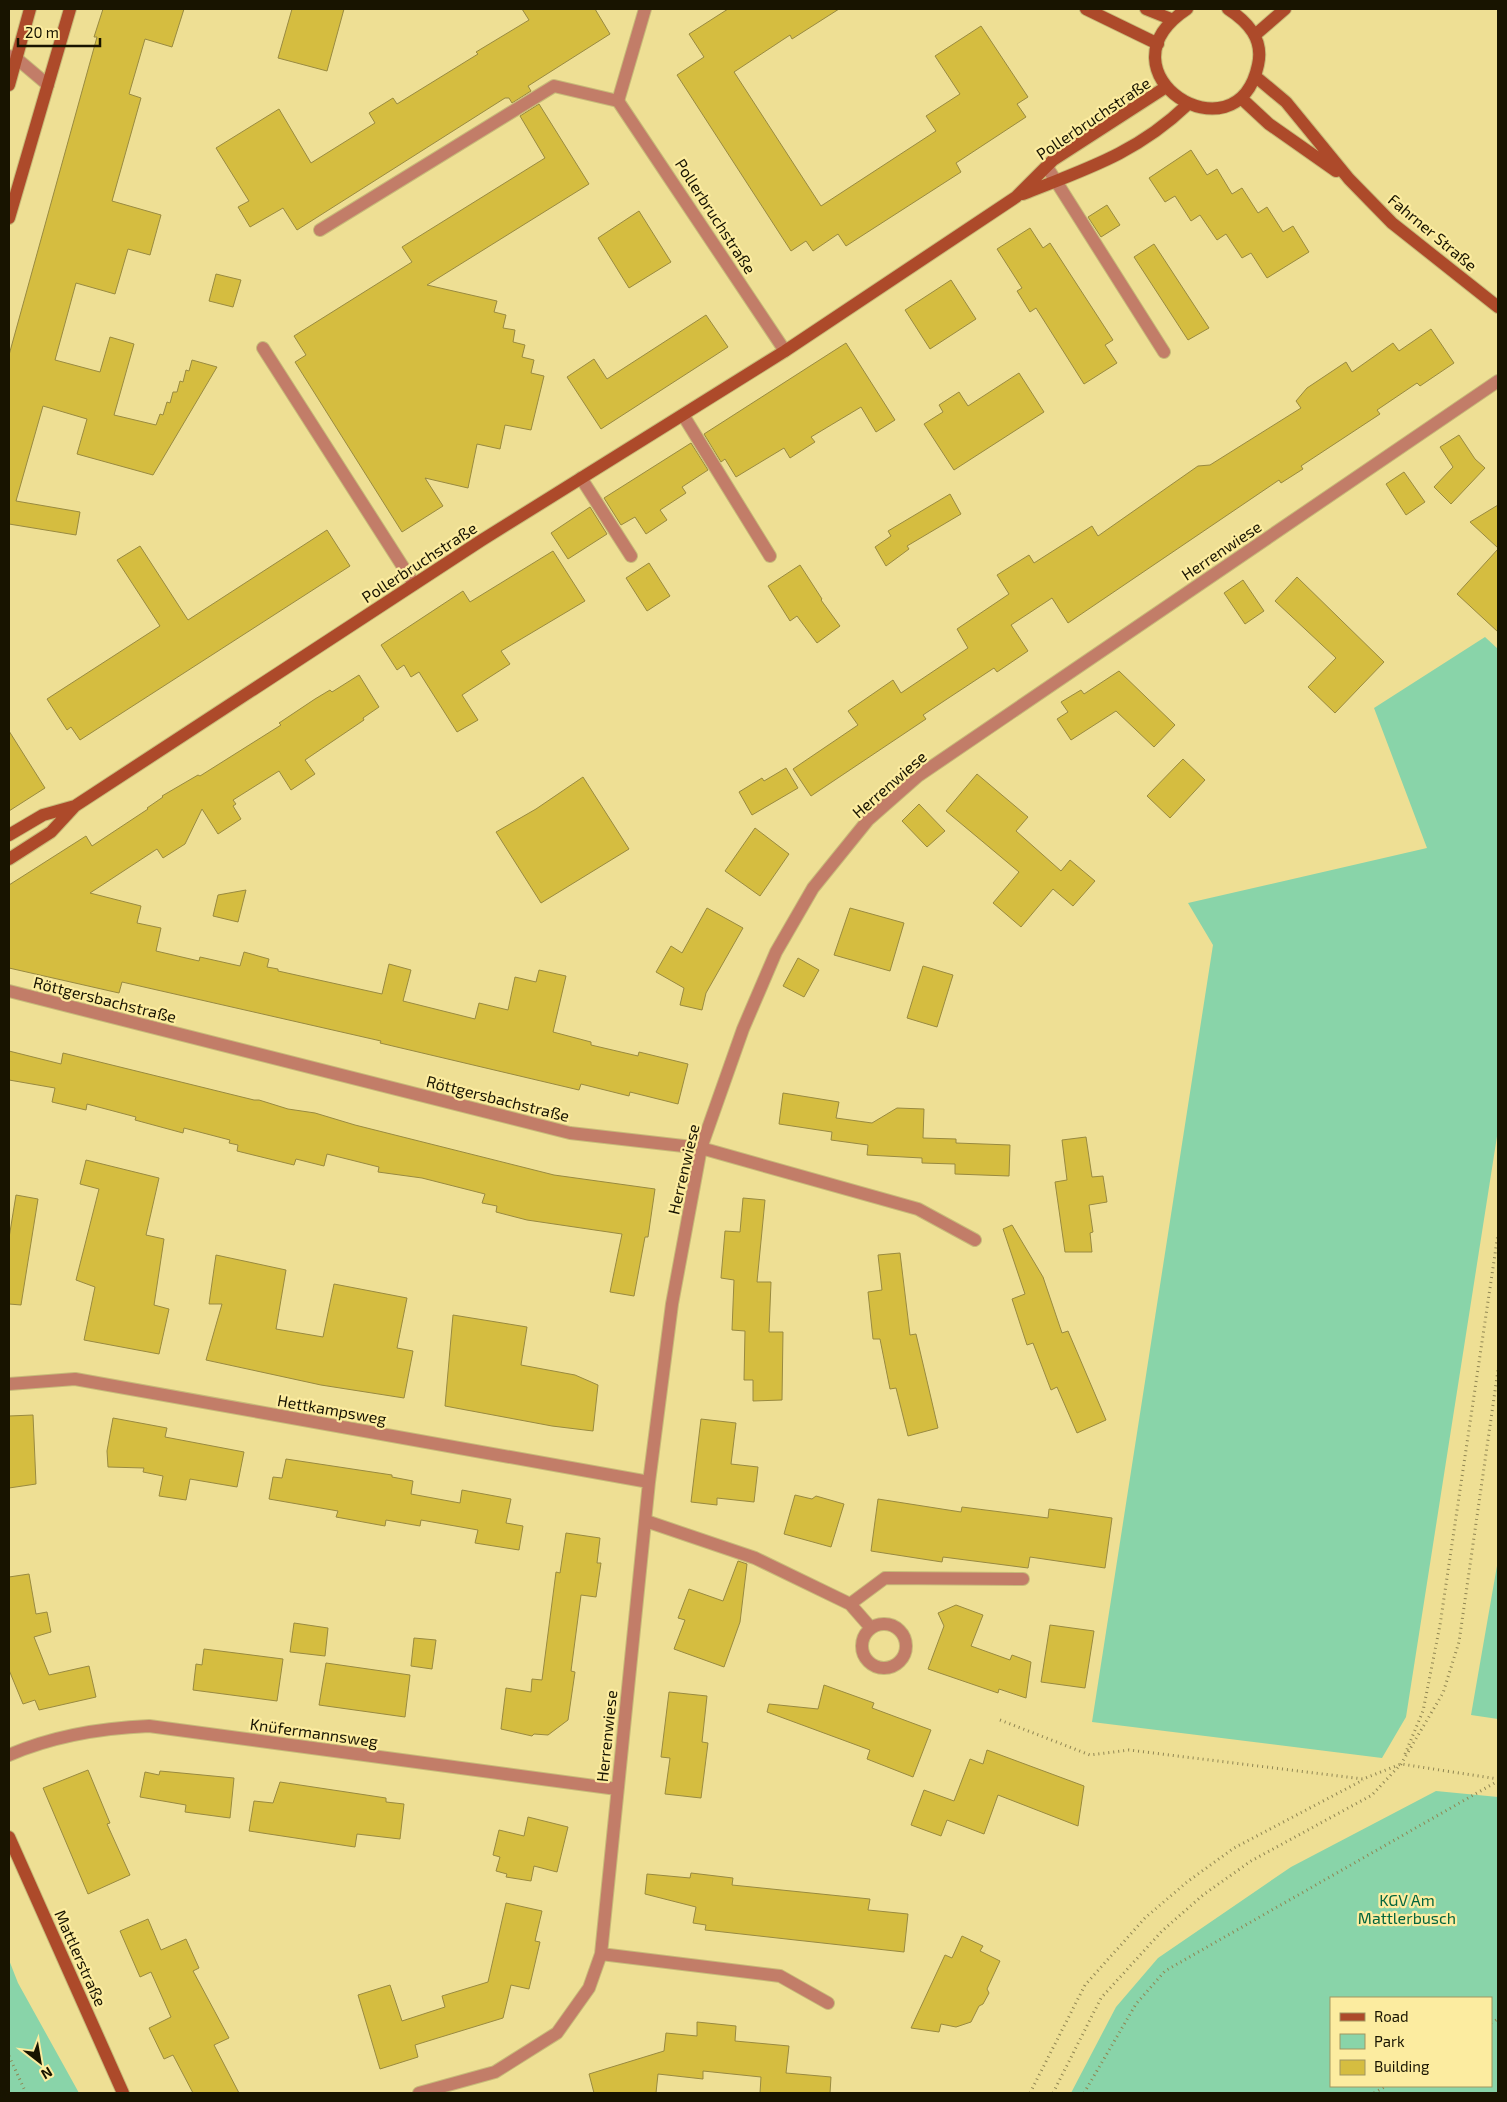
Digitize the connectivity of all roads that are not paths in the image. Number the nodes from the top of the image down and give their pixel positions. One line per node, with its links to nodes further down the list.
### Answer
1 (30, 9): 12 (street)
2 (70, 9): 15 (street)
3 (645, 9): 18 (street)
4 (1086, 9): 11 (street)
5 (1146, 9): 9 (street)
6 (1187, 9): 9 (street)
7 (1285, 9): 10 (street)
8 (1233, 10): 10 (street)
9 (1171, 20): 11 (street)
10 (1256, 35): 13 (street)
11 (1158, 44): 16 (street)
12 (12, 57): 14 (street); 15 (street)
13 (1256, 77): 17 (street); 21 (street, Fahrner Straße)
14 (9, 85)
15 (48, 85): 24 (street)
16 (1166, 87): 19 (street); 20 (street, Pollerbruchstraße)
17 (1241, 98): 19 (street); 21 (street, Fahrner Straße)
18 (618, 101): 25 (street); 28 (street, Pollerbruchstraße)
19 (1188, 105): 22 (street, Pollerbruchstraße)
20 (1047, 167): 22 (street); 23 (street, Pollerbruchstraße)
21 (1349, 179): 26 (street, Fahrner Straße)
22 (1056, 181): 23 (street, Pollerbruchstraße); 29 (street)
23 (1016, 197): 28 (street, Pollerbruchstraße)
24 (9, 218)
25 (320, 230)
26 (1498, 307)
27 (263, 348): 35 (street)
28 (784, 351): 31 (street, Pollerbruchstraße)
29 (1164, 352)
30 (1498, 381): 40 (street, Herrenwiese)
31 (683, 415): 32 (street, Pollerbruchstraße); 34 (street)
32 (581, 478): 33 (street); 35 (street, Pollerbruchstraße)
33 (631, 556)
34 (770, 556)
35 (414, 584): 36 (street, Pollerbruchstraße)
36 (75, 806): 37 (street, Pollerbruchstraße); 38 (street, Pollerbruchstraße)
37 (9, 835)
38 (9, 859)
39 (9, 991): 40 (street, Röttgersbachstraße)
40 (701, 1148): 41 (street, Röttgersbachstraße); 43 (street, Herrenwiese)
41 (975, 1240)
42 (9, 1384): 43 (street, Hettkampsweg)
43 (648, 1482): 44 (street, Herrenwiese)
44 (646, 1522): 46 (street); 49 (street, Herrenwiese)
45 (1023, 1579): 46 (street)
46 (850, 1604): 47 (street)
47 (871, 1628)
48 (9, 1754): 49 (street, Knüfermannsweg)
49 (617, 1789): 51 (street, Herrenwiese)
50 (9, 1836): 53 (street, Mattlerstraße)
51 (600, 1954): 52 (street); 54 (street, Herrenwiese)
52 (828, 2004)
53 (123, 2093)
54 (419, 2093)

